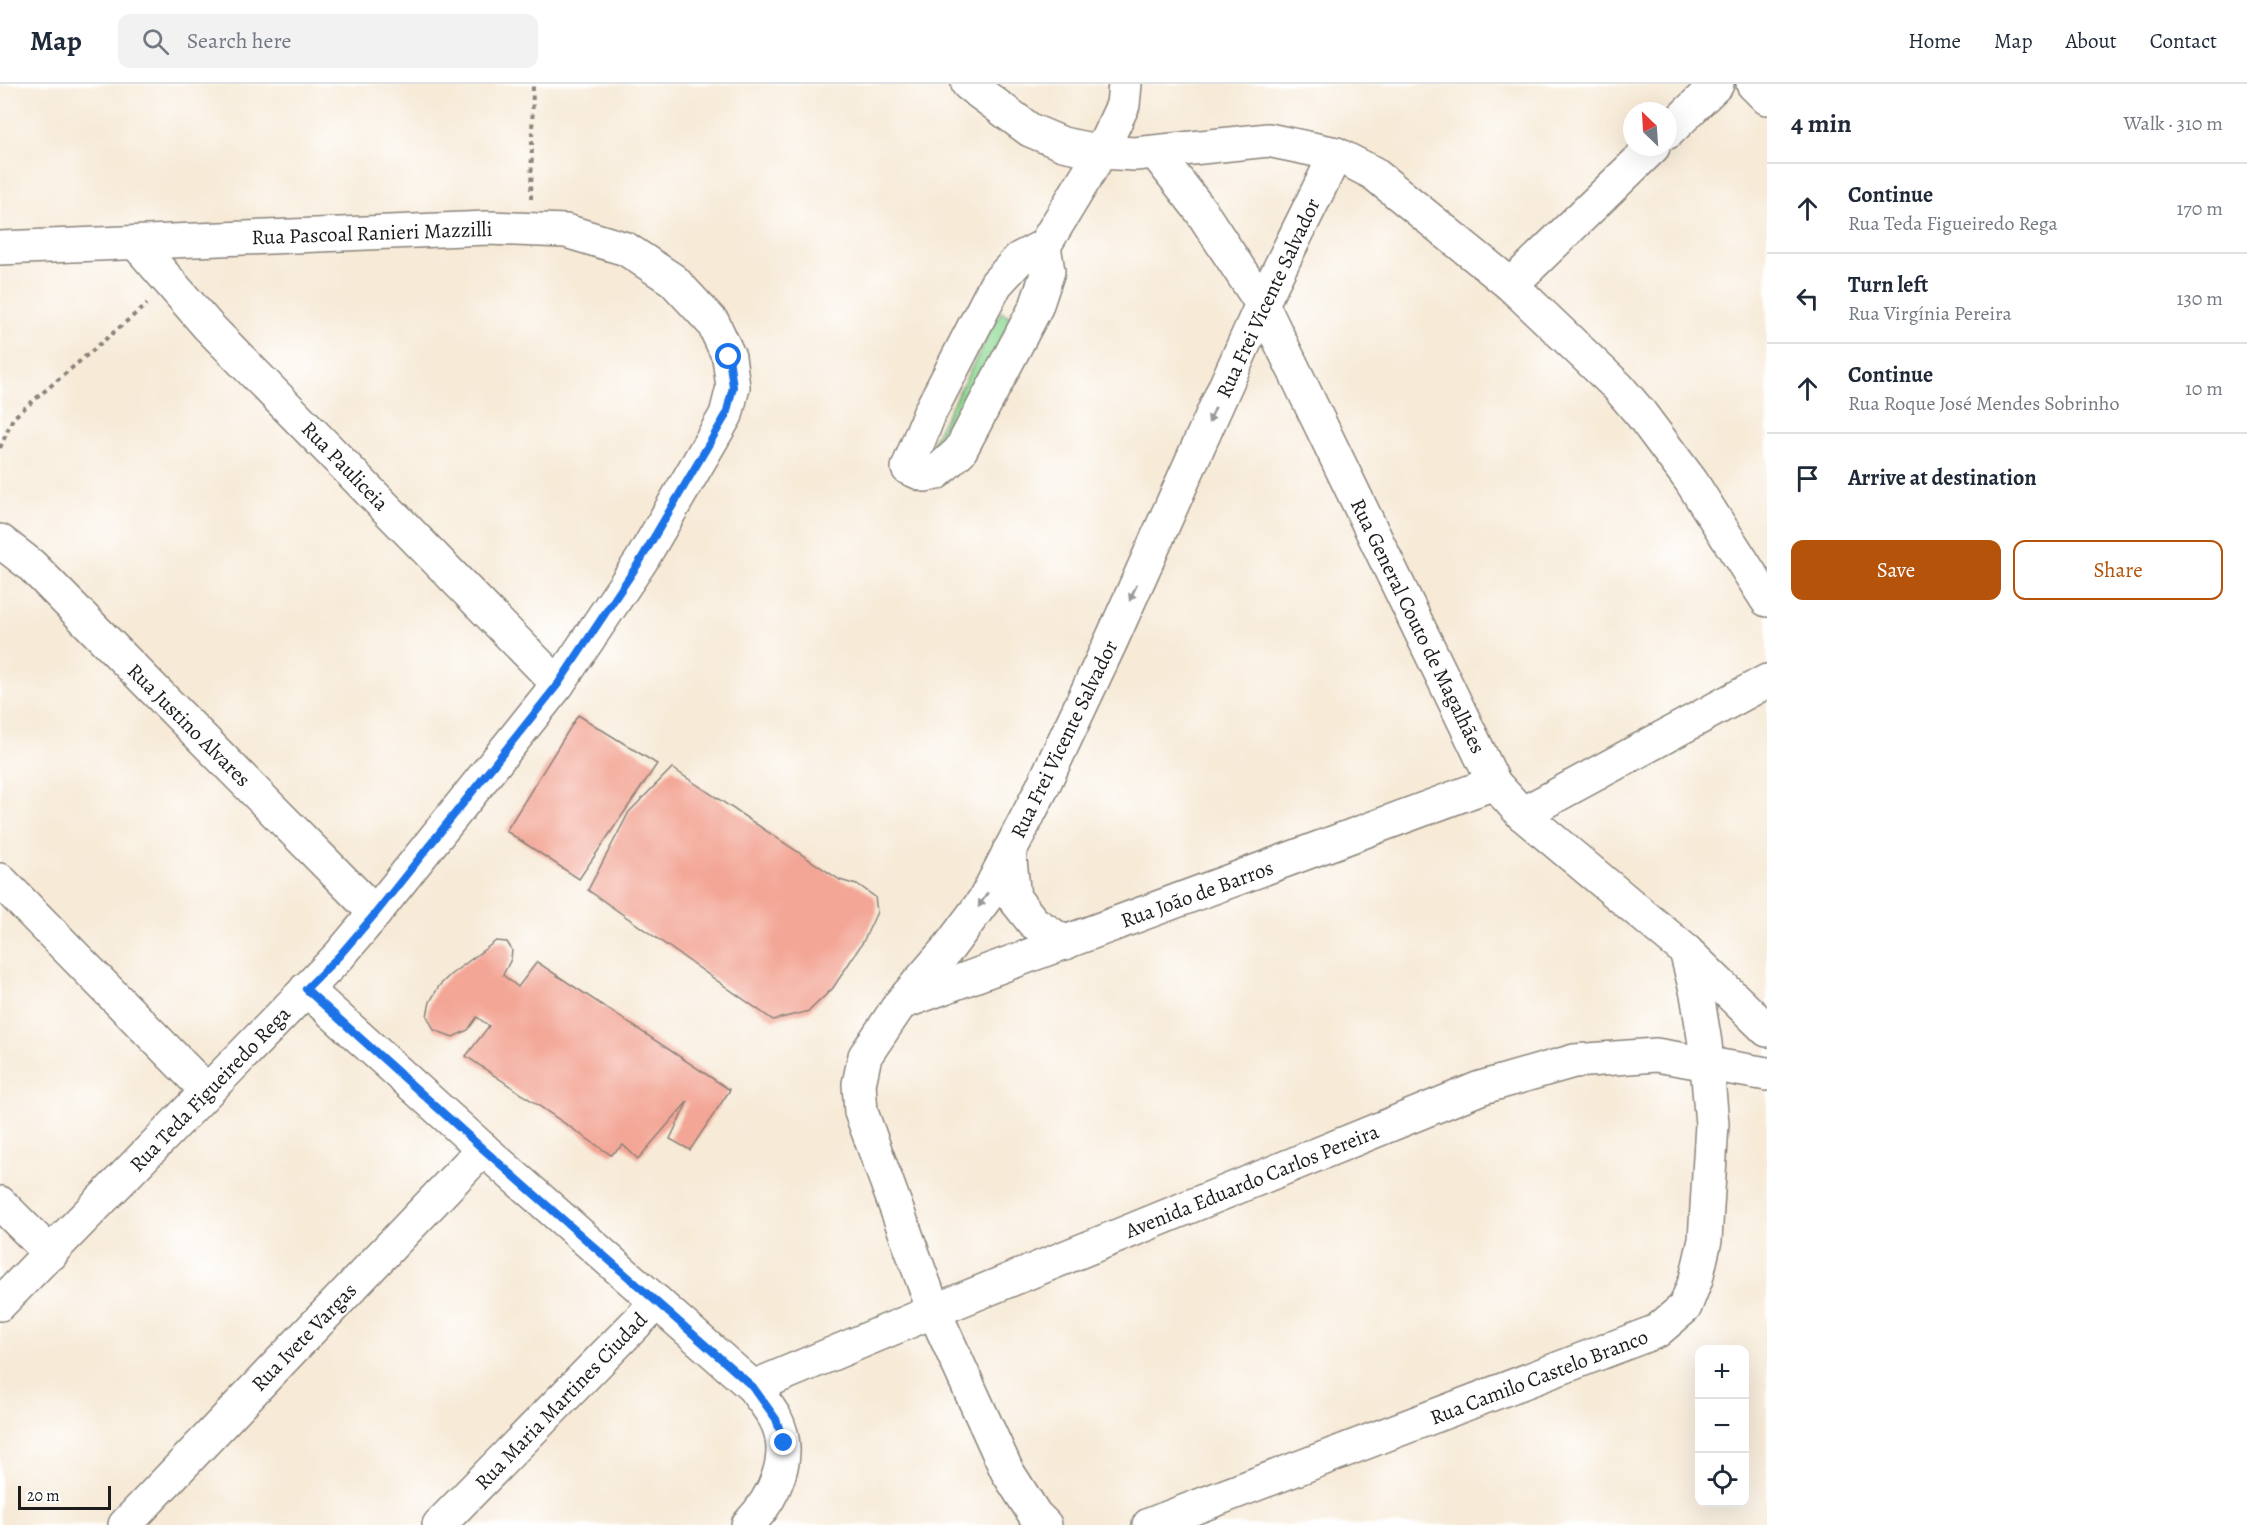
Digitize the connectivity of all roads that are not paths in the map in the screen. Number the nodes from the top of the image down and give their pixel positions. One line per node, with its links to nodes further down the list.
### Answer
1 (968, 84): 7 (street)
2 (1125, 84): 7 (street)
3 (1717, 84): 6 (street)
4 (1754, 84): 5 (street)
5 (1767, 98)
6 (1677, 123)
7 (1101, 152): 8 (street); 12 (street)
8 (1156, 153): 9 (street); 15 (street, Rua General Couto de Magalhães)
9 (1336, 154): 14 (street); 15 (street, Rua Frei Vicente Salvador)
10 (1644, 156): 14 (street)
11 (136, 243): 13 (street, Rua Pascoal Ranieri Mazzilli); 16 (street, Rua Pascoal Ranieri Mazzilli); 20 (street, Rua Pauliceia)
12 (1044, 246): 12 (street)
13 (0, 248)
14 (1511, 285): 18 (street)
15 (1262, 304): 21 (street, Rua General Couto de Magalhães); 23 (street, Rua Frei Vicente Salvador, one-way to 23)
16 (713, 323): 20 (street, Rua Teda Figueiredo Rega)
17 (0, 542): 25 (street, Rua Justino Alvares)
18 (1767, 600)
19 (1767, 681): 22 (street)
20 (558, 684): 25 (street, Rua Teda Figueiredo Rega)
21 (1494, 783): 22 (street, Rua General Couto de Magalhães); 26 (street, Rua João de Barros)
22 (1522, 814): 27 (street, Rua General Couto de Magalhães)
23 (1010, 851): 26 (street); 29 (street, Rua Frei Vicente Salvador, one-way to 29)
24 (0, 880): 33 (street)
25 (375, 914): 28 (street, Rua Teda Figueiredo Rega)
26 (1065, 943): 29 (street, Rua João de Barros)
27 (1686, 951): 30 (street, Rua General Couto de Magalhães); 31 (street, Rua Camilo Castelo Branco)
28 (306, 989): 33 (street, Rua Teda Figueiredo Rega); 34 (street)
29 (900, 1004): 39 (street, Rua Frei Vicente Salvador)
30 (1767, 1030)
31 (1707, 1062): 32 (street, Avenida Eduardo Carlos Pereira); 39 (street, Avenida Eduardo Carlos Pereira); 45 (street, Rua Camilo Castelo Branco)
32 (1767, 1074)
33 (207, 1091): 36 (street, Rua Teda Figueiredo Rega)
34 (483, 1149): 37 (street); 41 (street, Rua Ivete Vargas)
35 (0, 1203): 36 (street)
36 (51, 1254): 38 (street, Rua Teda Figueiredo Rega)
37 (657, 1302): 40 (street); 42 (street, Rua Maria Martines Ciudad)
38 (0, 1304)
39 (934, 1311): 40 (street, Avenida Eduardo Carlos Pereira); 44 (street)
40 (753, 1387): 43 (street)
41 (124, 1525)
42 (440, 1525)
43 (748, 1525)
44 (1046, 1525)
45 (1149, 1525)

